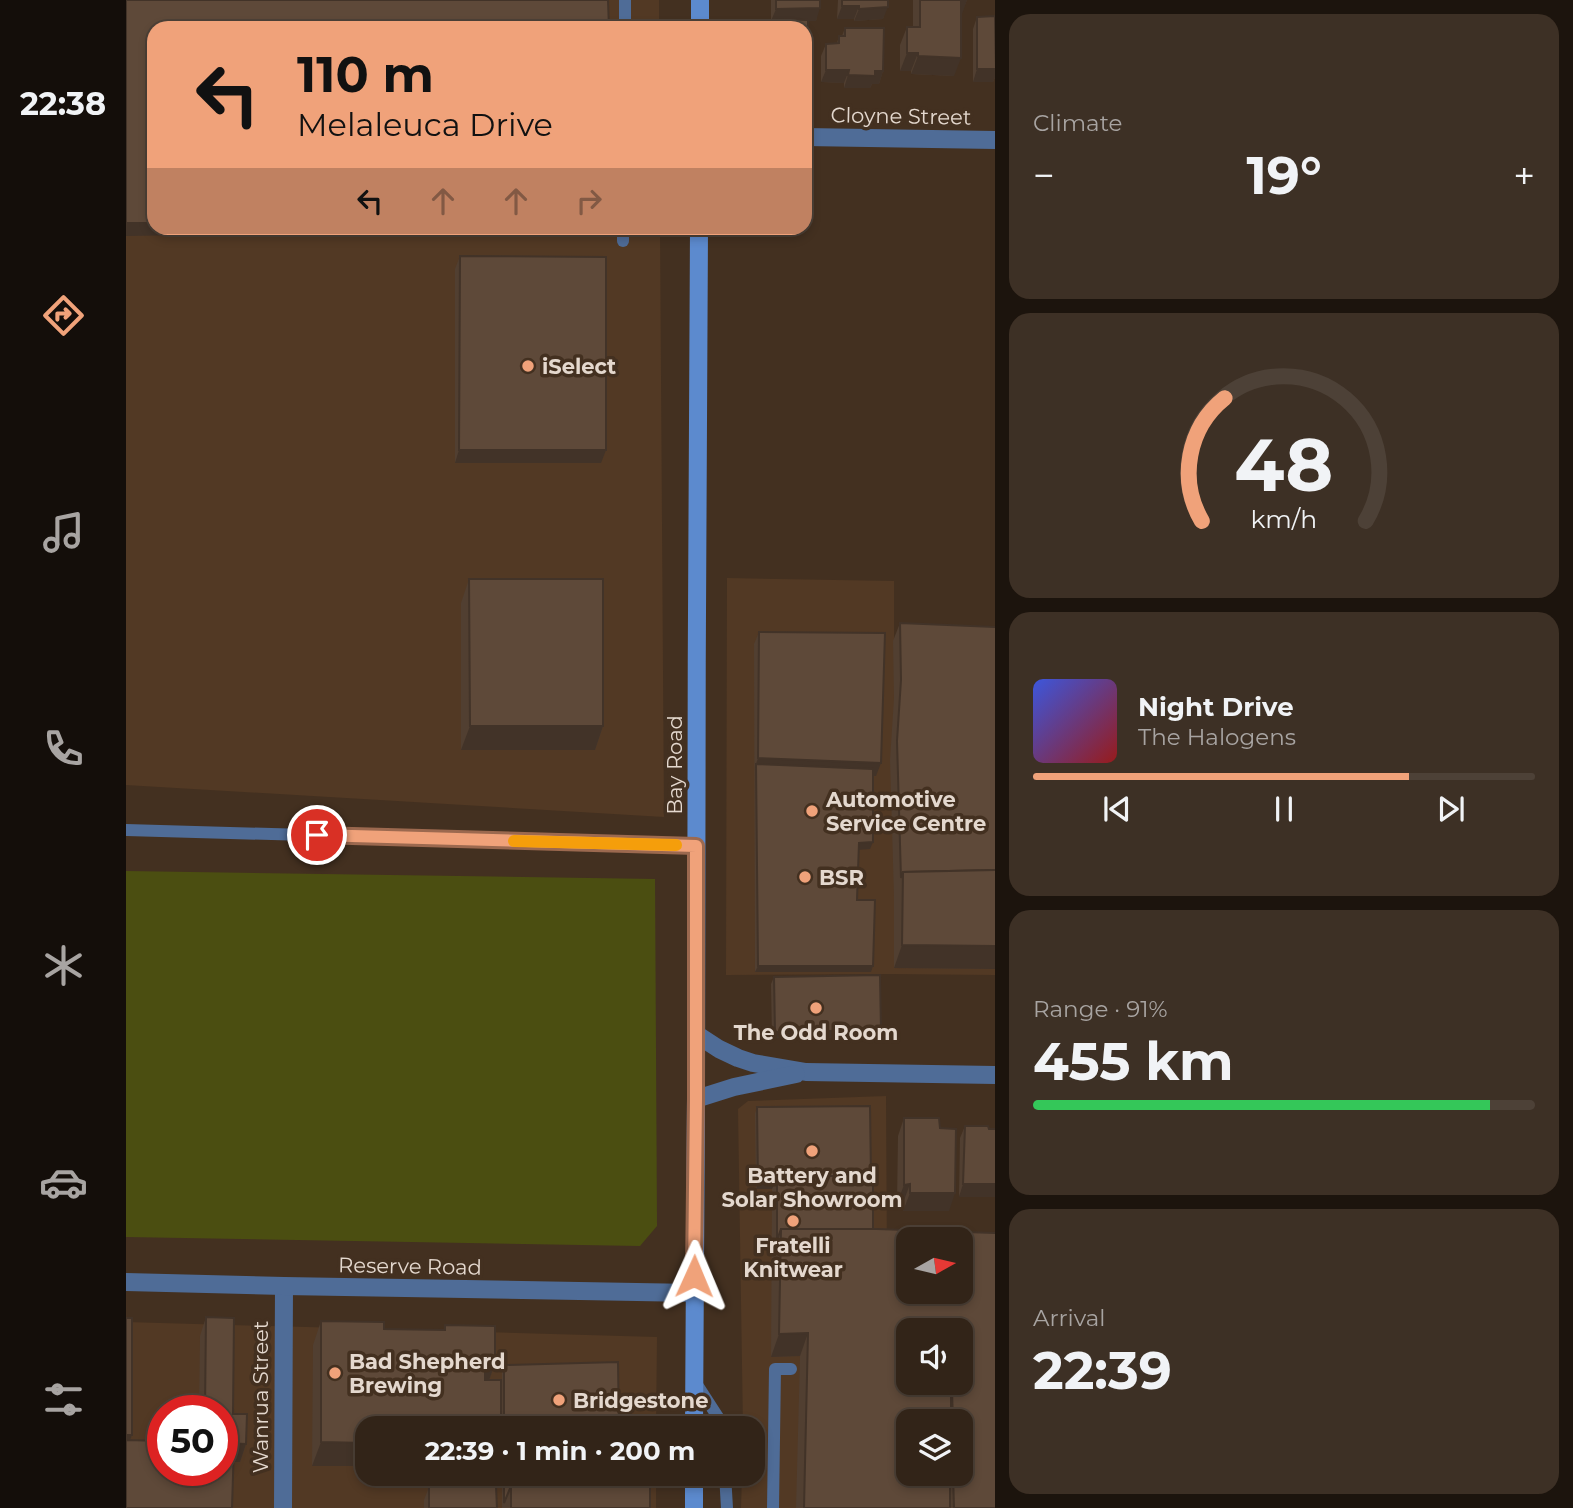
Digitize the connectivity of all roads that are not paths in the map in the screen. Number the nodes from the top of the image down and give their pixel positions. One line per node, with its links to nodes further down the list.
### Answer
1 (625, 0): 3 (lane)
2 (700, 0): 4 (main road)
3 (625, 21)
4 (700, 21)
5 (812, 137): 6 (street, Cloyne Street)
6 (995, 140)
7 (699, 235): 9 (main road, Bay Road)
8 (126, 830): 9 (lane)
9 (696, 846): 10 (main road, Bay Road)
10 (696, 1034): 11 (street); 13 (main road, Bay Road)
11 (806, 1072): 12 (street); 13 (street)
12 (995, 1075)
13 (696, 1099): 16 (main road, Bay Road)
14 (126, 1282): 15 (street, Reserve Road)
15 (284, 1286): 16 (street, Reserve Road); 23 (street, Wanrua Street)
16 (694, 1293): 18 (main road, Bay Road)
17 (791, 1369): 26 (lane)
18 (694, 1380): 19 (main road, Bay Road); 20 (lane)
19 (694, 1416)
20 (717, 1416)
21 (694, 1486): 24 (main road)
22 (726, 1486): 25 (lane)
23 (283, 1508)
24 (694, 1508)
25 (727, 1508)
26 (773, 1508)

